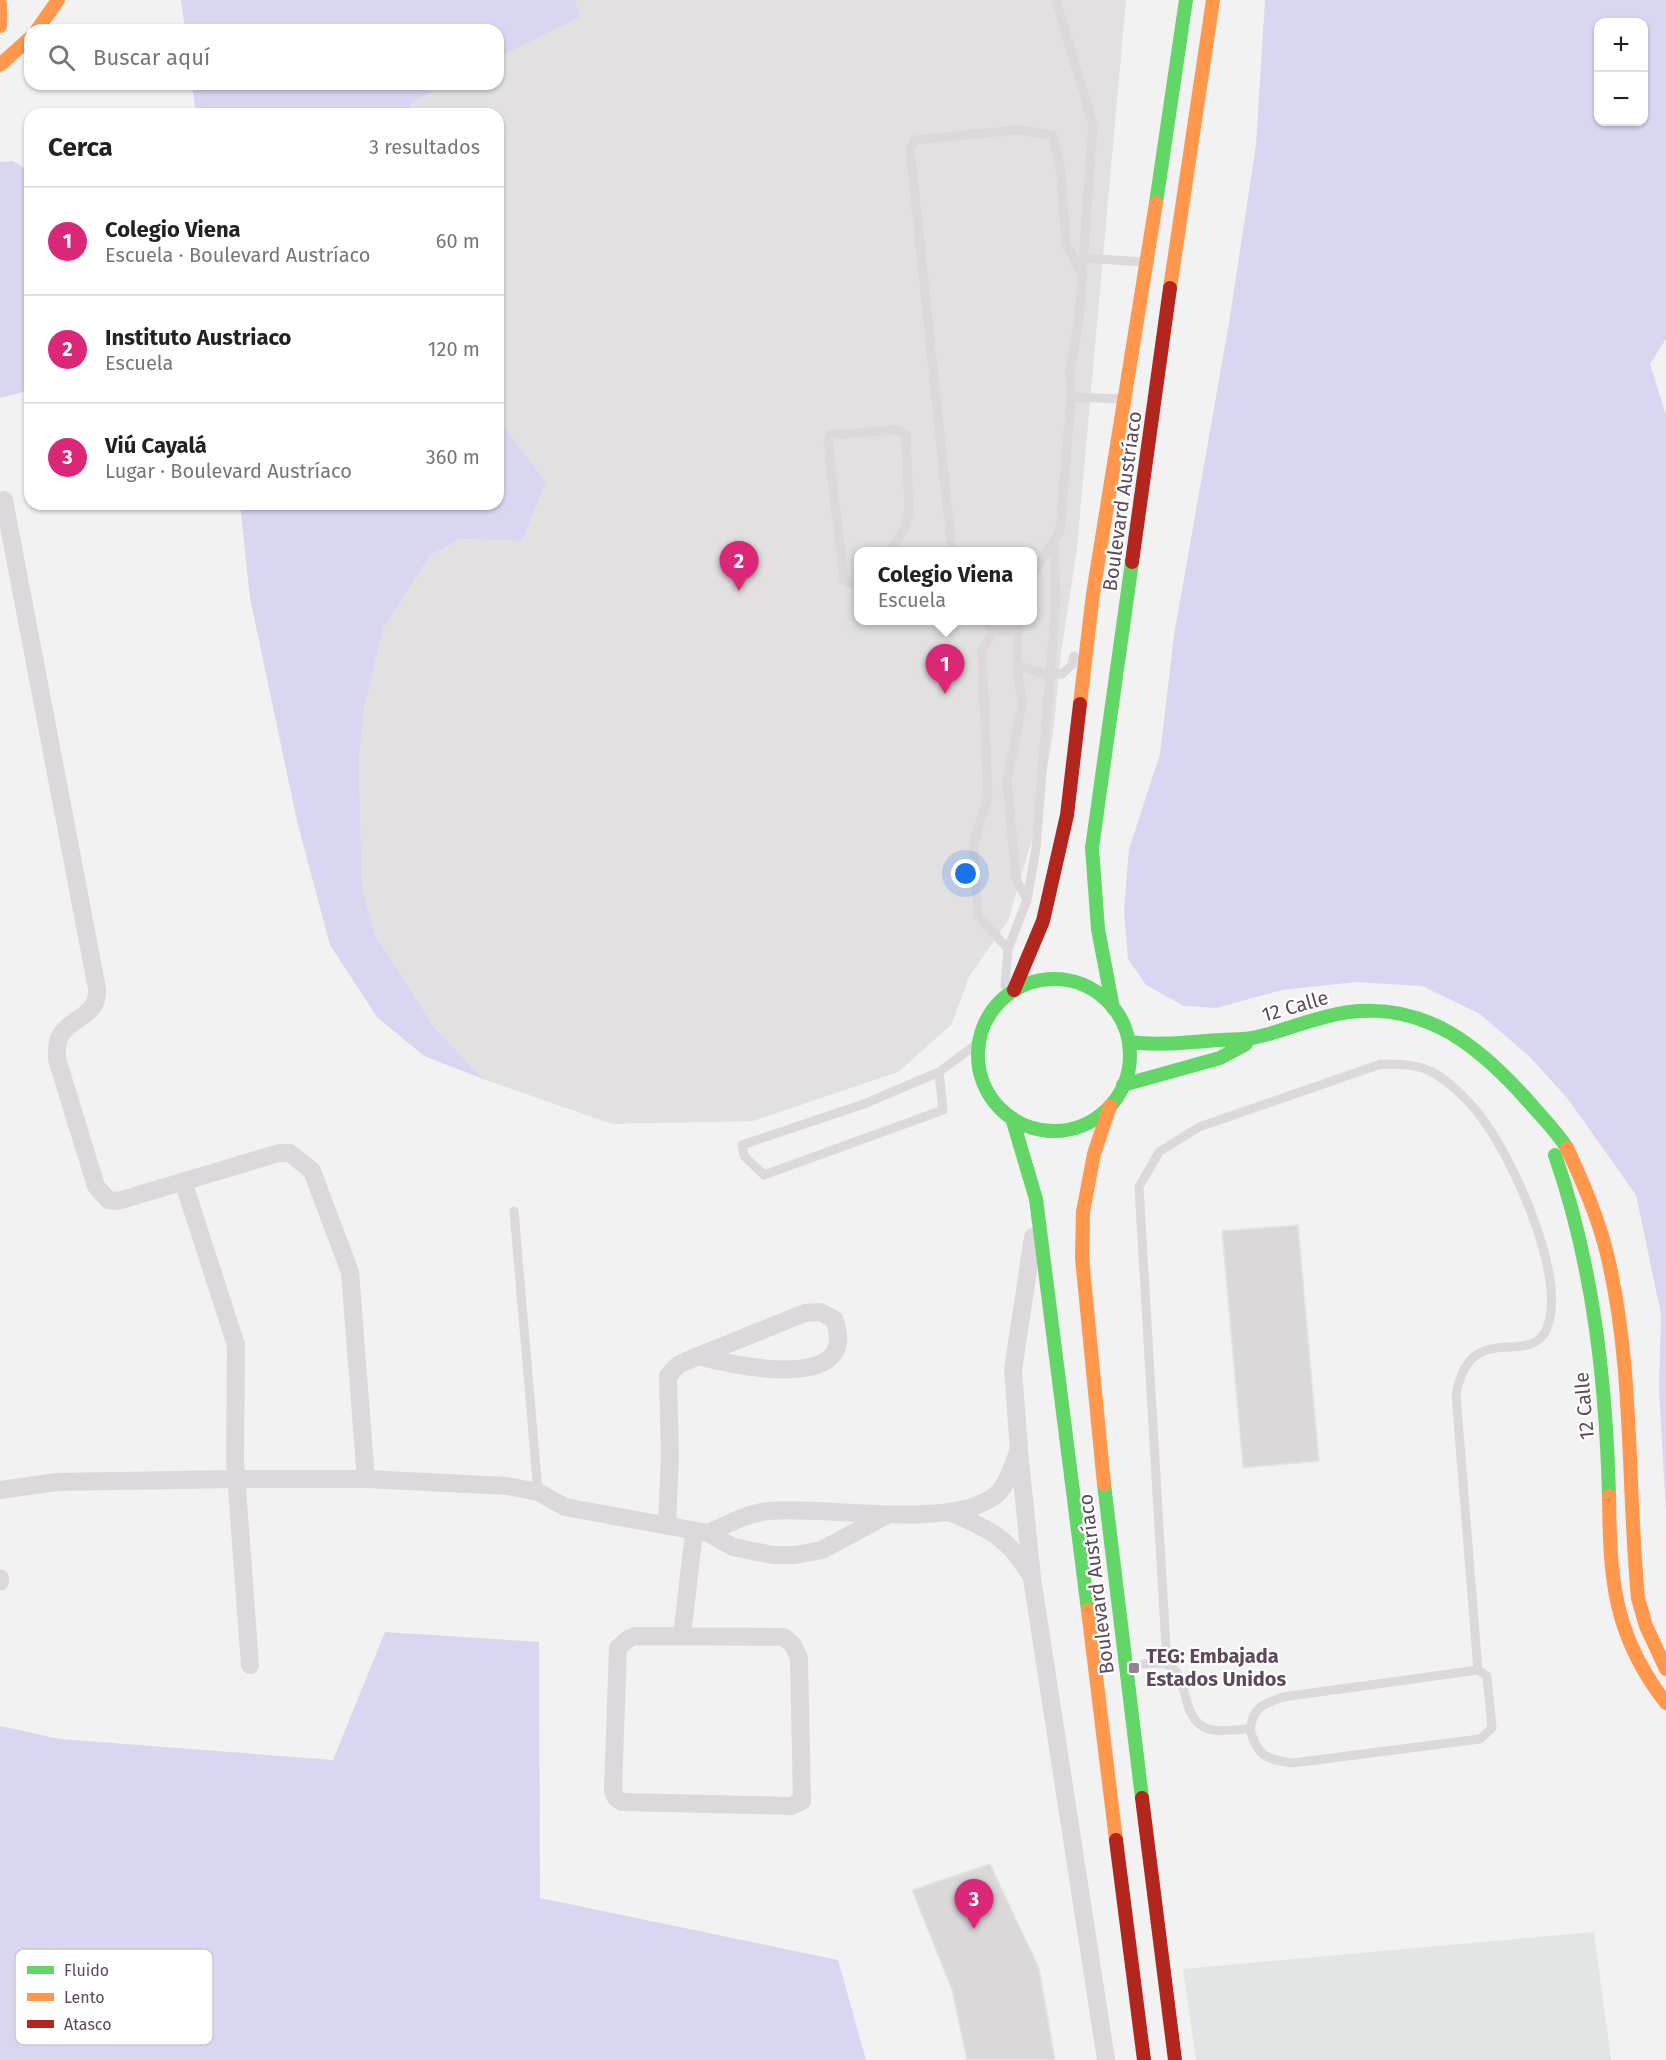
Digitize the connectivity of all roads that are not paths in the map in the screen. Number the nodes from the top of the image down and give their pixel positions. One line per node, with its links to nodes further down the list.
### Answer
1 (58, 0): 6 (main road)
2 (1056, 0): 10 (lane)
3 (1186, 0): 11 (main road, Boulevard Austríaco)
4 (1213, 0): 31 (main road, Boulevard Austríaco)
5 (0, 4): 7 (main road)
6 (41, 24)
7 (0, 26)
8 (24, 43): 9 (main road)
9 (0, 65)
10 (1084, 258): 11 (lane); 12 (lane)
11 (1147, 262): 14 (main road, Boulevard Austríaco)
12 (1082, 275): 13 (lane); 18 (lane)
13 (1071, 398): 14 (lane); 16 (lane)
14 (1125, 399): 21 (main road, Boulevard Austríaco)
15 (4, 500): 40 (street)
16 (1054, 540): 19 (lane); 28 (lane)
17 (893, 547): 20 (lane)
18 (951, 547)
19 (1037, 567)
20 (854, 585)
21 (1094, 594): 25 (lane); 30 (main road, Boulevard Austríaco)
22 (988, 625): 24 (lane)
23 (1017, 626): 24 (lane); 27 (lane)
24 (993, 631): 29 (lane)
25 (1077, 634)
26 (1076, 644): 27 (lane, bridge)
27 (1017, 665): 28 (lane)
28 (1027, 900): 29 (lane)
29 (1008, 949): 30 (lane)
30 (1009, 994): 31 (main road); 33 (main road)
31 (1113, 1008): 34 (main road)
32 (1254, 1038): 34 (main road, 12 Calle); 36 (main road, 12 Calle); 37 (main road, 12 Calle)
33 (979, 1042): 35 (lane); 39 (main road)
34 (1129, 1042): 36 (main road)
35 (939, 1072): 35 (lane)
36 (1123, 1085): 38 (main road)
37 (1531, 1104): 58 (main road, 12 Calle); 60 (main road, 12 Calle)
38 (1110, 1106): 39 (main road); 64 (main road, Boulevard Austríaco)
39 (1012, 1118): 41 (main road, Boulevard Austríaco)
40 (183, 1181): 45 (street); 46 (street)
41 (1036, 1199): 44 (street); 63 (main road, Boulevard Austríaco)
42 (514, 1211): 48 (lane)
43 (698, 1356): 43 (street); 51 (street)
44 (1019, 1450): 49 (street); 53 (street)
45 (237, 1479): 46 (street); 47 (street); 57 (street)
46 (366, 1479): 48 (street)
47 (0, 1490)
48 (538, 1492): 51 (street)
49 (950, 1512): 50 (street); 53 (street)
50 (885, 1516): 52 (street); 52 (street)
51 (667, 1526): 52 (street)
52 (701, 1533): 54 (street)
53 (1032, 1578): 62 (street)
54 (682, 1636): 54 (street)
55 (1143, 1664): 56 (lane)
56 (1167, 1664): 59 (lane); 61 (lane)
57 (250, 1665)
58 (1666, 1669)
59 (1478, 1670): 61 (lane); 61 (lane)
60 (1666, 1703)
61 (1250, 1729)
62 (1106, 2060)
63 (1144, 2060)
64 (1174, 2060)

